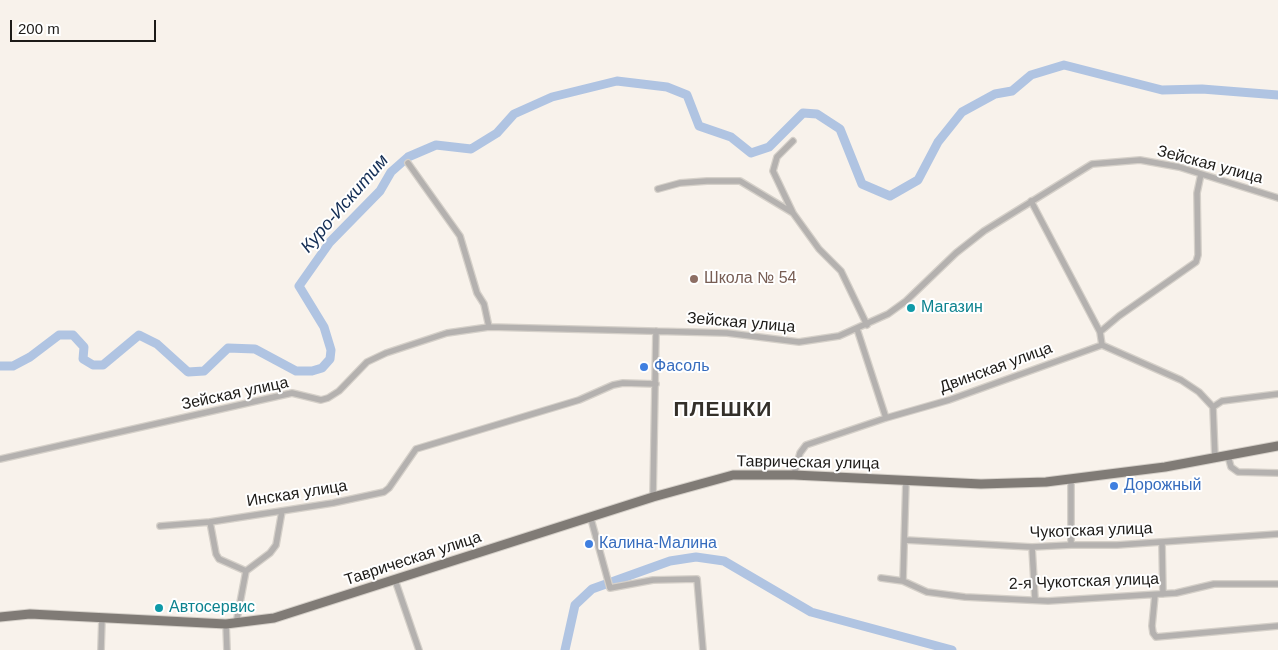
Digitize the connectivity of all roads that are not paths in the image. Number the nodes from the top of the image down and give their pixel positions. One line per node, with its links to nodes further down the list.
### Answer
1 (792, 142): 7 (street)
2 (408, 163): 9 (street)
3 (1201, 174): 5 (street, Зейская улица); 6 (street, Зейская улица); 12 (street)
4 (658, 189): 7 (street)
5 (1278, 198)
6 (1031, 201): 8 (street, Зейская улица); 12 (street)
7 (793, 213): 8 (street)
8 (867, 325): 10 (street, Зейская улица)
9 (489, 327): 11 (street, Зейская улица); 21 (street, Зейская улица)
10 (857, 329): 11 (street, Зейская улица); 17 (street)
11 (656, 331): 14 (street)
12 (1100, 332): 13 (street)
13 (1102, 345): 16 (street); 17 (street, Двинская улица)
14 (656, 384): 26 (street); 27 (street, Инская улица)
15 (1278, 394): 16 (street)
16 (1213, 407): 20 (street)
17 (886, 418): 23 (street, Двинская улица)
18 (1278, 446): 19 (main road, Таврическая улица)
19 (1228, 456): 20 (main road, Таврическая улица); 22 (street)
20 (1215, 458): 24 (main road, Таврическая улица)
21 (0, 459)
22 (1278, 473)
23 (794, 475): 25 (main road, Таврическая улица); 26 (main road, Таврическая улица)
24 (1071, 480): 25 (main road, Таврическая улица); 34 (street)
25 (906, 481): 32 (street)
26 (653, 497): 28 (main road, Таврическая улица)
27 (282, 511): 29 (street, Инская улица); 36 (street)
28 (591, 519): 38 (main road, Таврическая улица); 52 (street)
29 (210, 522): 30 (street, Инская улица); 36 (street)
30 (160, 526)
31 (1278, 534): 33 (street, Чукотская улица)
32 (905, 540): 35 (street, Чукотская улица); 39 (street)
33 (1162, 542): 34 (street, Чукотская улица); 41 (street)
34 (1071, 545): 35 (street, Чукотская улица)
35 (1032, 547): 43 (street)
36 (246, 571): 47 (street)
37 (881, 578): 39 (street, 2-я Чукотская улица)
38 (395, 580): 47 (main road, Таврическая улица); 51 (street)
39 (903, 581): 43 (street, 2-я Чукотская улица)
40 (1278, 584): 41 (street, 2-я Чукотская улица)
41 (1163, 594): 42 (street, 2-я Чукотская улица)
42 (1155, 595): 43 (street, 2-я Чукотская улица); 48 (street)
43 (1035, 600)
44 (0, 616): 45 (main road, Таврическая улица)
45 (102, 618): 46 (main road, Таврическая улица); 49 (street)
46 (226, 624): 47 (main road, Таврическая улица); 50 (street)
47 (236, 624)
48 (1278, 626)
49 (101, 650)
50 (228, 650)
51 (419, 650)
52 (703, 650)

